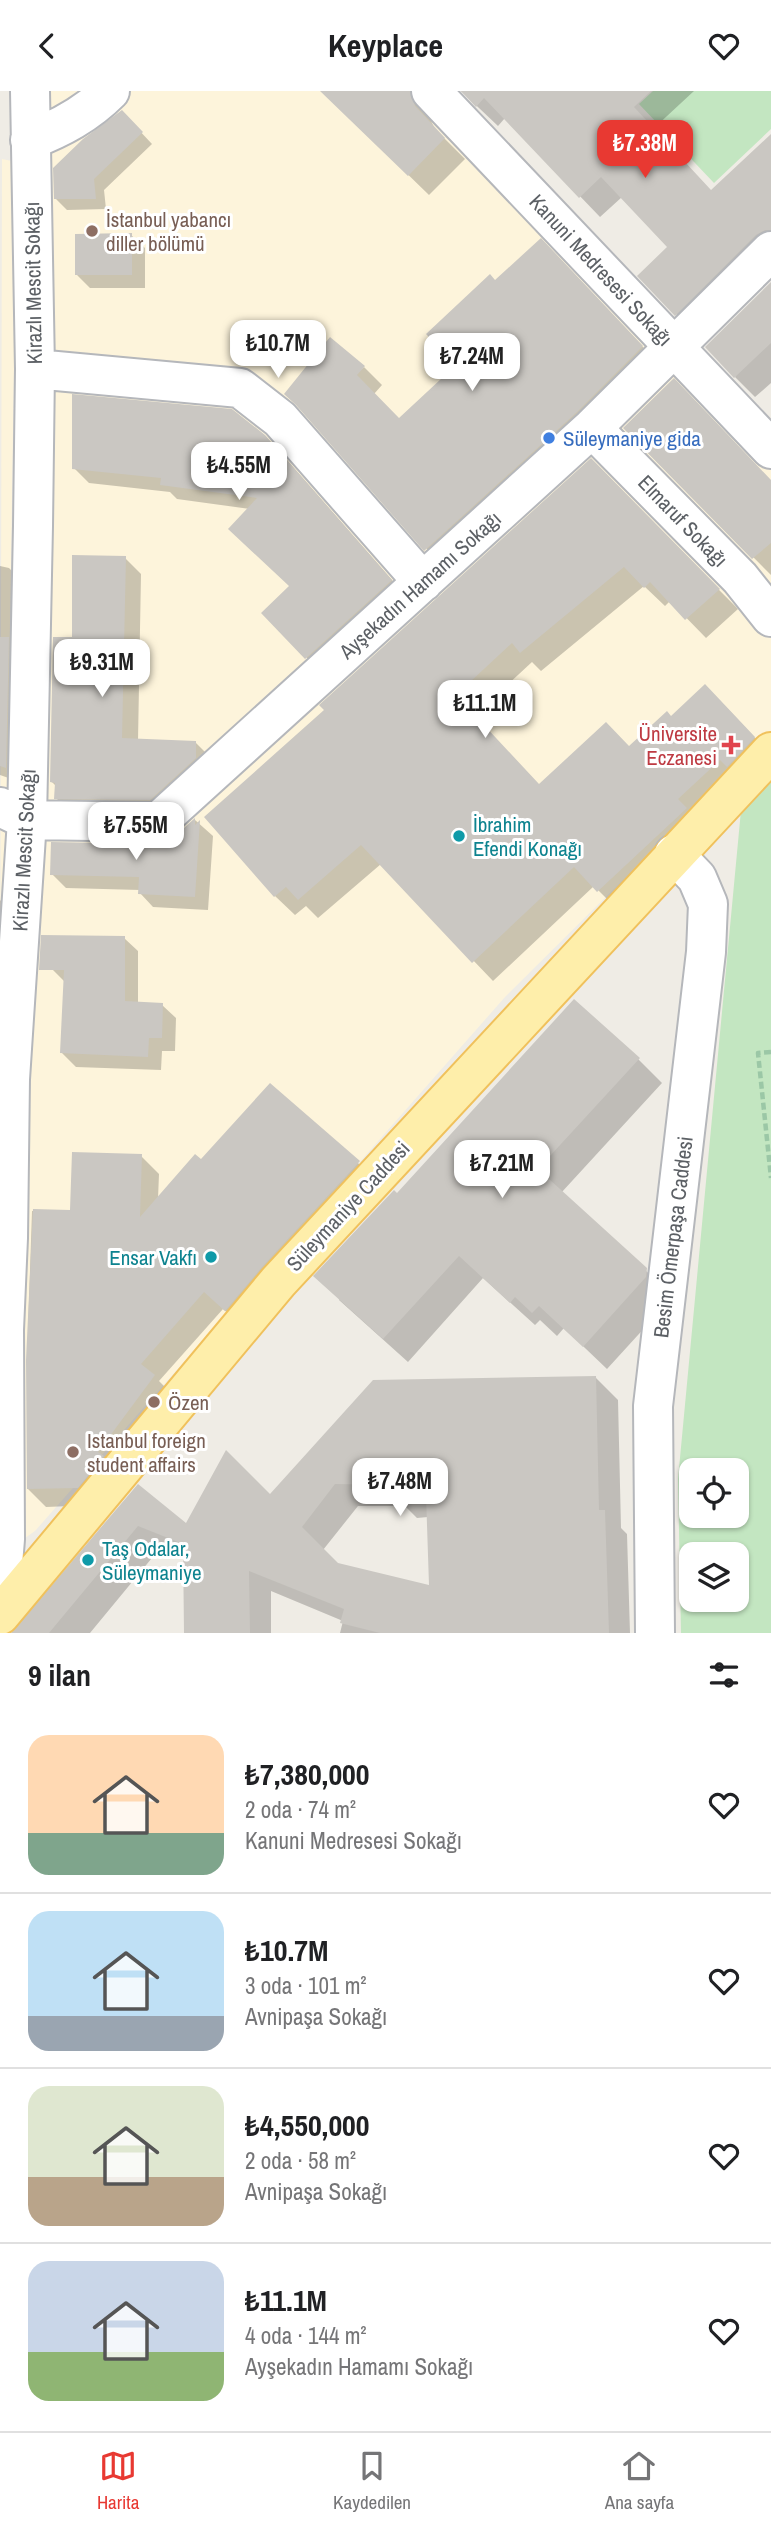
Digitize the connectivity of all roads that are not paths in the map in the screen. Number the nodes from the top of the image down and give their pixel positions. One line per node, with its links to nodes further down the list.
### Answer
1 (110, 91): 4 (street)
2 (431, 91): 6 (street, Kanuni Medresesi Sokağı)
3 (20, 92): 4 (street, Kirazlı Mescit Sokağı)
4 (30, 140): 7 (street, Kirazlı Mescit Sokağı)
5 (771, 251): 6 (street, Ayşekadın Hamamı Sokağı)
6 (673, 346): 8 (street, Ayşekadın Hamamı Sokağı); 9 (street, Kanuni Medresesi Sokağı)
7 (35, 369): 10 (street); 13 (street, Kirazlı Mescit Sokağı)
8 (592, 428): 10 (street, Ayşekadın Hamamı Sokağı); 11 (street, Elmaruf Sokağı)
9 (771, 449)
10 (423, 582): 13 (street, Ayşekadın Hamamı Sokağı)
11 (771, 617)
12 (771, 752): 14 (main road, Süleymaniye Caddesi)
13 (14, 813): 15 (street, Kirazlı Mescit Sokağı)
14 (674, 854): 18 (main road, Süleymaniye Caddesi); 19 (street, Besim Ömerpaşa Caddesi)
15 (5, 1091): 16 (street, Kirazlı Mescit Sokağı)
16 (2, 1471): 17 (street, Kirazlı Mescit Sokağı)
17 (0, 1602)
18 (0, 1615)
19 (655, 1633)

